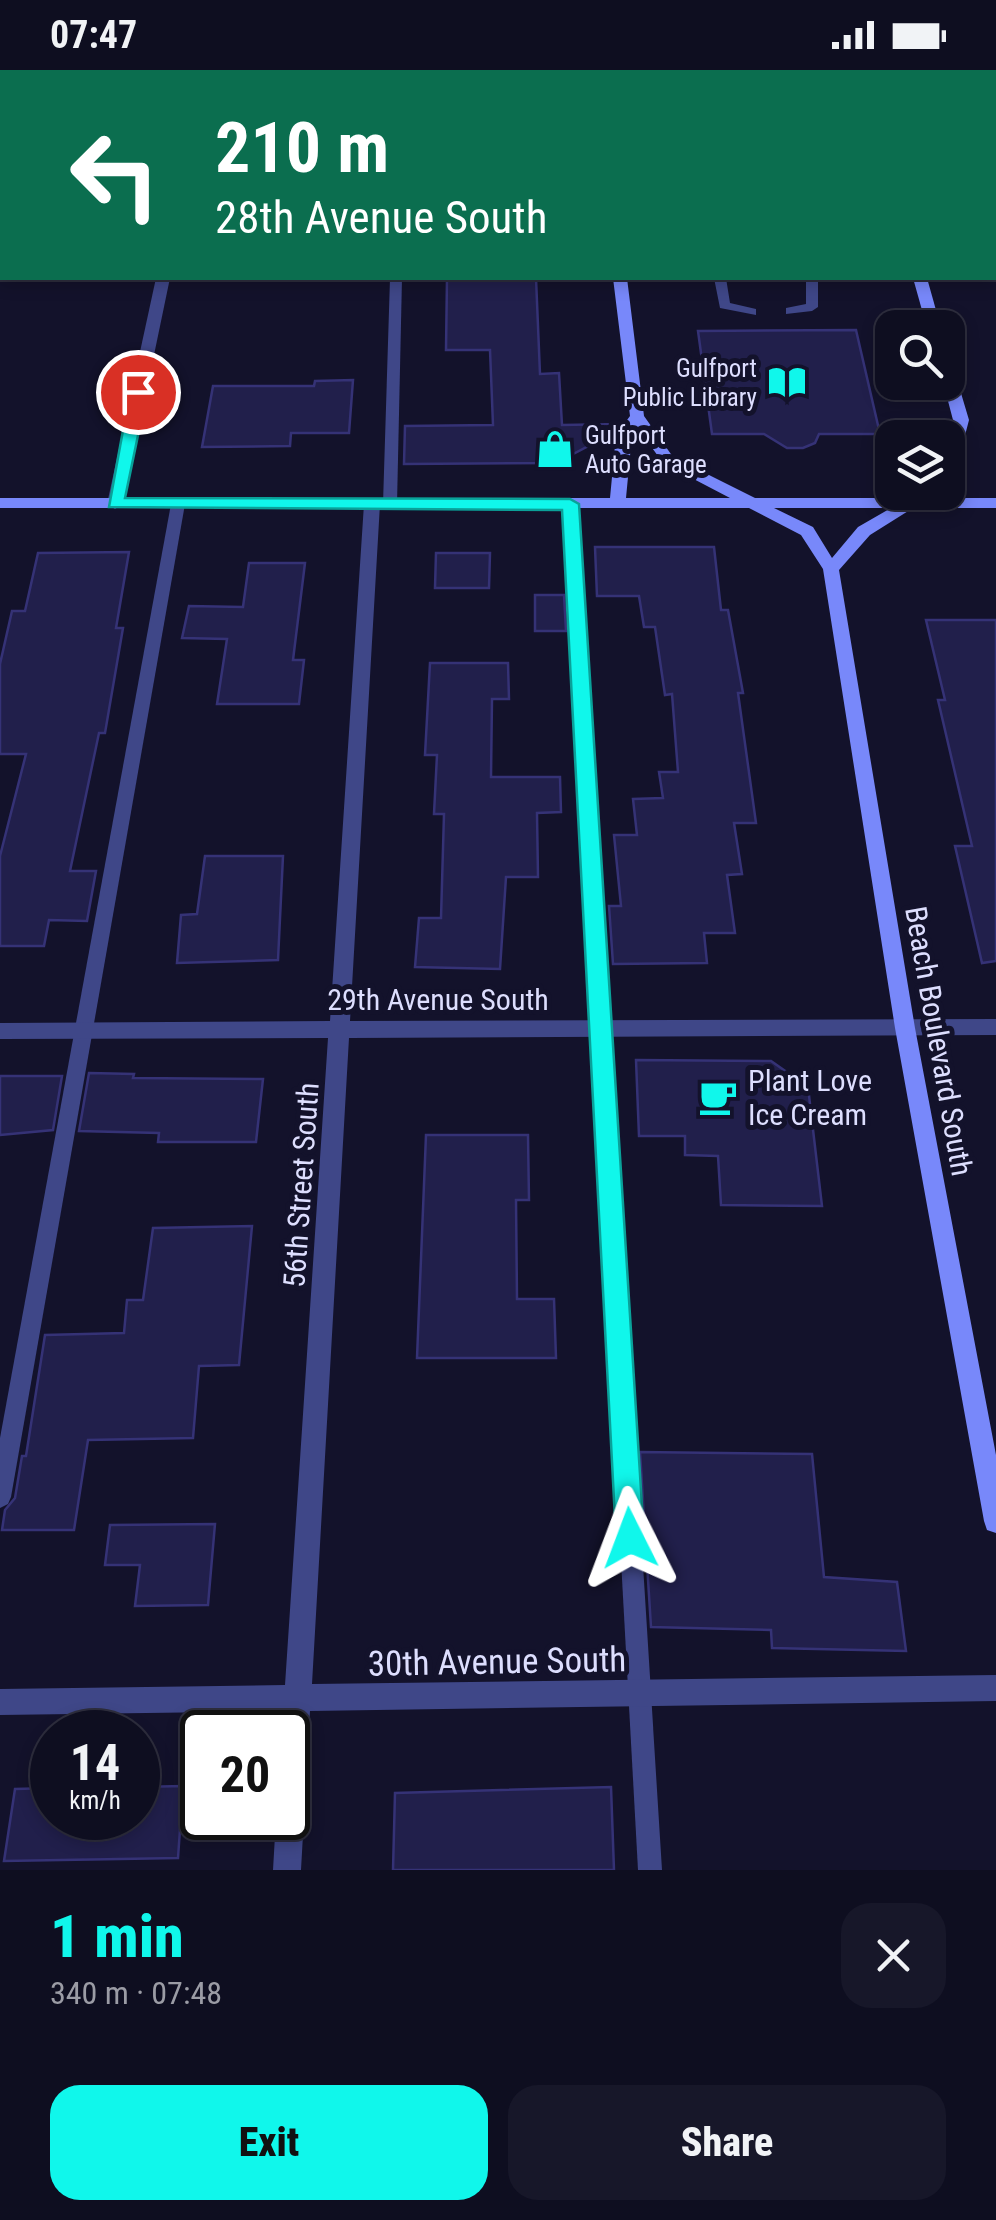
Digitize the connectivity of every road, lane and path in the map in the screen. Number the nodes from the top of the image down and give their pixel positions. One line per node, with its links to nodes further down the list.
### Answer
1 (163, 280): 15 (street)
2 (396, 280): 17 (lane)
3 (620, 280): 10 (street, Beach Boulevard South)
4 (720, 280): 8 (lane)
5 (812, 280): 9 (lane)
6 (921, 280): 7 (street)
7 (929, 310)
8 (752, 312)
9 (790, 312)
10 (636, 416): 19 (street, Beach Boulevard South); 20 (street, Beach Boulevard South)
11 (875, 500): 19 (street)
12 (965, 501): 14 (street)
13 (0, 503): 15 (street)
14 (996, 503)
15 (115, 504): 16 (street)
16 (178, 504): 17 (street); 26 (lane)
17 (381, 504): 18 (street); 27 (street, 56th Street South)
18 (570, 504): 20 (street); 24 (lane)
19 (760, 504): 20 (street); 22 (street, Beach Boulevard South)
20 (617, 505)
21 (897, 510): 22 (street)
22 (831, 570): 25 (street, Beach Boulevard South)
23 (996, 1027): 25 (street, 29th Avenue South)
24 (600, 1028): 25 (street, 29th Avenue South); 27 (street, 29th Avenue South); 32 (lane)
25 (905, 1028): 30 (street, Beach Boulevard South)
26 (84, 1030): 27 (street, 29th Avenue South); 28 (street, 29th Avenue South); 29 (lane)
27 (341, 1030): 33 (street, 56th Street South)
28 (0, 1031)
29 (0, 1497)
30 (996, 1521)
31 (996, 1688): 32 (street, 30th Avenue South)
32 (640, 1694): 33 (street, 30th Avenue South); 36 (lane)
33 (297, 1700): 34 (street, 30th Avenue South); 35 (street, 56th Street South)
34 (0, 1702)
35 (287, 1870)
36 (650, 1870)

